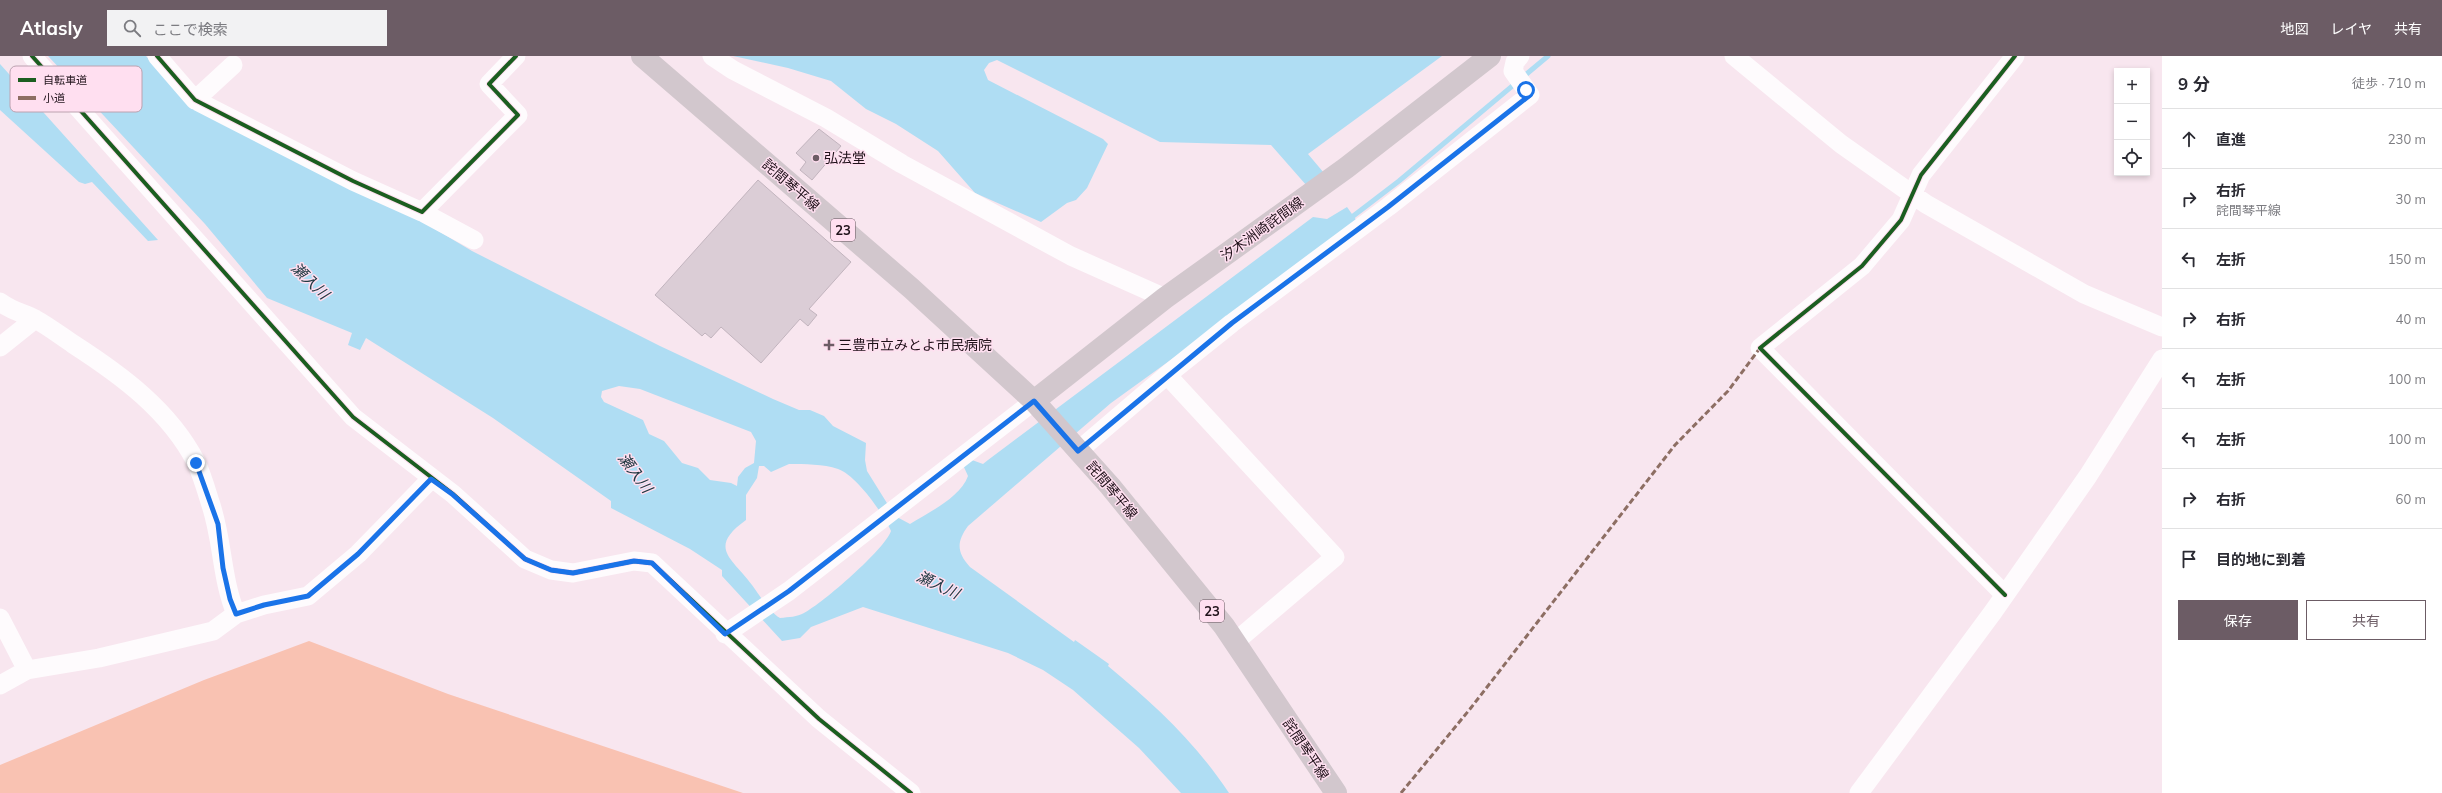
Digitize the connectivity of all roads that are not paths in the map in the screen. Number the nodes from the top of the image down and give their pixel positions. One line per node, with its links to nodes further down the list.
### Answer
1 (32, 56): 11 (street)
2 (157, 56): 12 (street)
3 (516, 56): 15 (street)
4 (642, 56): 24 (main road, 詫間琴平線 / 23)
5 (712, 56): 17 (street)
6 (1490, 56): 17 (main road, 汐木洲崎詫間線)
7 (1734, 56): 14 (street)
8 (2014, 56): 14 (street)
9 (1516, 64): 23 (street)
10 (233, 65): 12 (street)
11 (41, 66)
12 (195, 100): 15 (street)
13 (82, 112): 26 (street)
14 (1919, 199): 20 (street); 27 (street)
15 (422, 212): 16 (street)
16 (474, 240)
17 (1165, 298): 24 (main road, 汐木洲崎詫間線)
18 (0, 302): 19 (street)
19 (35, 319): 21 (street); 28 (street)
20 (2162, 327)
21 (0, 347)
22 (2162, 359): 27 (street)
23 (1167, 375): 25 (street); 31 (street)
24 (1037, 405): 25 (main road, 詫間琴平線 / 23); 30 (street)
25 (1074, 446): 31 (main road, 詫間琴平線 / 23)
26 (431, 479): 28 (street); 30 (street)
27 (2005, 594): 36 (street)
28 (236, 614): 32 (street)
29 (0, 618): 32 (street)
30 (725, 634): 34 (street)
31 (1235, 642): 35 (main road, 詫間琴平線 / 23)
32 (27, 670): 33 (street)
33 (0, 685)
34 (911, 793)
35 (1336, 793)
36 (1859, 793)

